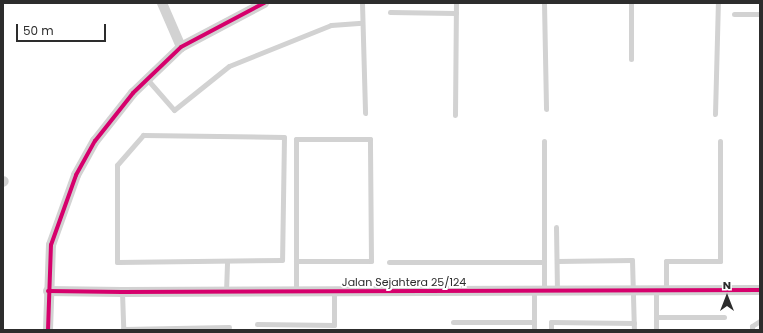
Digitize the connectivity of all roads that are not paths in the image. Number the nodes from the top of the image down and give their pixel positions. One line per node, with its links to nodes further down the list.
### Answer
1 (162, 3): 13 (street)
2 (264, 3): 13 (street)
3 (362, 3): 12 (lane)
4 (456, 3): 9 (lane)
5 (544, 3): 16 (lane)
6 (631, 3): 14 (lane)
7 (718, 3): 18 (lane)
8 (390, 12): 9 (lane)
9 (456, 13): 19 (lane)
10 (734, 14): 11 (lane)
11 (760, 14)
12 (362, 23): 15 (lane); 17 (lane)
13 (181, 47): 15 (street)
14 (631, 59)
15 (148, 79): 28 (street)
16 (546, 109)
17 (365, 113)
18 (715, 114)
19 (455, 115)
20 (720, 140): 29 (lane)
21 (544, 141): 27 (lane)
22 (556, 227): 25 (lane)
23 (227, 261): 23 (lane); 35 (lane)
24 (296, 261): 24 (lane); 36 (lane)
25 (557, 261): 32 (lane); 33 (lane)
26 (389, 262): 27 (lane)
27 (544, 262): 31 (lane)
28 (48, 290): 34 (street, Jalan Sejahtera 25/124); 46 (street)
29 (661, 290): 30 (street, Jalan Sejahtera 25/124); 33 (street, Jalan Sejahtera 25/124); 39 (lane)
30 (760, 290)
31 (539, 291): 32 (street, Jalan Sejahtera 25/124); 37 (street, Jalan Sejahtera 25/124); 42 (lane)
32 (558, 291): 33 (street, Jalan Sejahtera 25/124)
33 (632, 291): 43 (lane)
34 (122, 292): 35 (street, Jalan Sejahtera 25/124); 45 (lane)
35 (226, 292): 36 (street, Jalan Sejahtera 25/124)
36 (296, 292): 37 (street, Jalan Sejahtera 25/124)
37 (334, 292): 44 (lane)
38 (724, 317): 39 (lane)
39 (656, 318): 50 (lane)
40 (760, 321): 51 (lane)
41 (453, 322): 42 (lane)
42 (534, 322): 47 (lane)
43 (634, 323): 48 (lane); 49 (lane)
44 (257, 324)
45 (229, 327)
46 (48, 330)
47 (534, 330)
48 (551, 330)
49 (634, 330)
50 (656, 330)
51 (752, 330)

